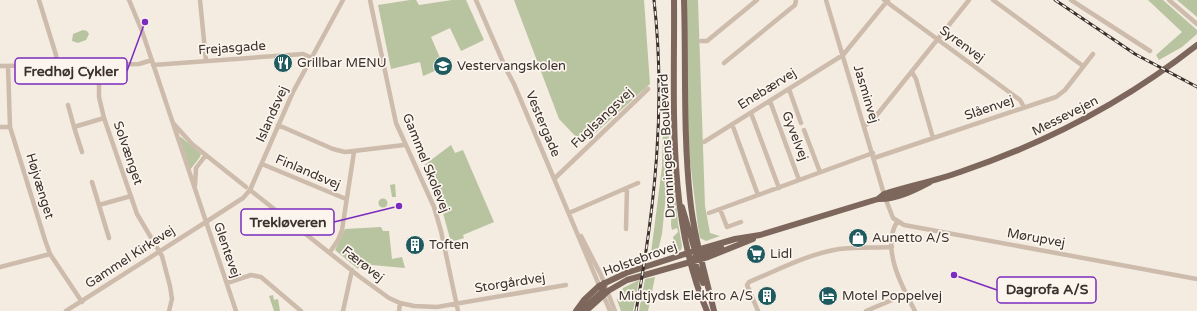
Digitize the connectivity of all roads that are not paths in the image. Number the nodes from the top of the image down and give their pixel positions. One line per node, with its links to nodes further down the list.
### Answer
1 (39, 0): 28 (street)
2 (129, 0): 26 (street, Glentevej)
3 (200, 0): 25 (street)
4 (343, 0): 24 (street, Islandsvej)
5 (370, 0): 52 (street, Gammel Skolevej)
6 (476, 0): 59 (street, Vestergade)
7 (674, 0): 86 (main road, Dronningens Boulevard)
8 (684, 0): 86 (main road, Dronningens Boulevard)
9 (757, 0): 19 (street)
10 (796, 0): 27 (street)
11 (826, 0): 23 (street, Jasminvej)
12 (969, 0): 18 (street)
13 (993, 0): 32 (street)
14 (1071, 0): 21 (street)
15 (1169, 0): 17 (street)
16 (886, 1): 18 (street, Syrenvej); 23 (street, Enebærvej)
17 (1197, 24)
18 (937, 40): 33 (street); 38 (street, Syrenvej)
19 (701, 41)
20 (1197, 45): 70 (main road, Messevejen)
21 (1150, 51)
22 (1093, 54): 32 (street, Slåenvej)
23 (843, 55): 35 (street, Enebærvej); 45 (street, Jasminvej)
24 (312, 58): 25 (street, Frejasgade); 44 (street, Islandsvej)
25 (206, 61): 26 (street, Frejasgade)
26 (153, 63): 29 (street, Frejasgade); 41 (street, Glentevej)
27 (724, 63)
28 (57, 65): 29 (street, Frejasgade); 31 (street, Frejasgade)
29 (99, 65): 40 (street, Solvænget)
30 (0, 66): 31 (street, Frejasgade)
31 (8, 66): 47 (street, Højvænget)
32 (1083, 66): 38 (street, Slåenvej)
33 (912, 72): 45 (street); 50 (street)
34 (648, 89): 59 (street, Fuglsangsvej)
35 (789, 89): 36 (street, Enebærvej); 42 (street, Gyvelvej)
36 (770, 101): 39 (street, Enebærvej); 60 (street, Gyvelvej)
37 (68, 105): 48 (street)
38 (1024, 107): 50 (street, Slåenvej)
39 (751, 112): 43 (street, Enebærvej); 65 (street)
40 (104, 118): 48 (street, Solvænget); 68 (street, Solvænget)
41 (171, 120): 55 (street); 69 (street, Glentevej)
42 (801, 123)
43 (732, 124): 51 (street, Enebærvej); 67 (street)
44 (278, 125): 54 (street); 57 (street, Islandsvej)
45 (864, 126): 56 (street, Jasminvej)
46 (0, 127): 47 (street)
47 (10, 127): 85 (street, Højvænget)
48 (74, 128): 53 (street)
49 (804, 130): 58 (street, Gyvelvej)
50 (933, 138): 56 (street, Slåenvej)
51 (704, 142)
52 (404, 145): 54 (street); 97 (street, Gammel Skolevej)
53 (82, 152)
54 (354, 152): 71 (street)
55 (206, 155): 63 (street); 69 (street, Glentevej)
56 (873, 155): 58 (street, Gyvelvej); 70 (street, Jasminvej)
57 (262, 164): 66 (street, Islandsvej); 71 (street, Finlandsvej)
58 (820, 172): 60 (street, Gyvelvej)
59 (554, 179): 74 (street, Vestergade)
60 (800, 180): 65 (street, Gyvelvej)
61 (92, 182): 72 (street)
62 (638, 183): 64 (street)
63 (246, 186)
64 (627, 188): 74 (street); 79 (street)
65 (779, 188): 67 (street, Gyvelvej)
66 (250, 190): 76 (street, Islandsvej); 84 (street, Færøvej)
67 (758, 195): 73 (street, Gyvelvej)
68 (131, 196): 72 (street, Solvænget); 83 (street, Solvænget)
69 (197, 197): 76 (street, Glentevej)
70 (885, 197): 78 (street); 80 (main road, Messevejen)
71 (346, 199): 84 (street)
72 (99, 205): 81 (street)
73 (720, 209): 75 (street, Gyvelvej); 77 (street)
74 (569, 213): 92 (street, Vestergade)
75 (709, 213)
76 (206, 222): 83 (street, Gammel Kirkevej); 90 (street, Glentevej)
77 (741, 222)
78 (896, 222): 82 (street); 89 (street, Mørupvej)
79 (626, 229)
80 (760, 235): 86 (main road, Messevejen); 86 (main road, Messevejen)
81 (109, 238)
82 (892, 247): 94 (street); 111 (street)
83 (160, 252): 95 (street, Gammel Kirkevej); 100 (street, Solvænget)
84 (330, 252): 88 (street, Færøvej)
85 (50, 254): 87 (street); 95 (street, Højvænget)
86 (694, 256): 92 (main road, Holstebrovej); 93 (main road, Holstebrovej); 98 (main road)
87 (0, 267)
88 (352, 270): 96 (street, Færøvej); 103 (street)
89 (1197, 279)
90 (227, 283): 101 (street, Glentevej); 102 (street)
91 (566, 285): 97 (street, Storgårdvej)
92 (602, 289): 93 (main road, Holstebrovej); 106 (main road, Holstebrovej); 107 (main road); 108 (main road, Holstebrovej); 109 (street, Vestergade)
93 (608, 291): 110 (street)
94 (906, 294): 112 (street); 113 (street)
95 (82, 302): 99 (street, Gammel Kirkevej)
96 (400, 303): 97 (street, Færøvej); 104 (street)
97 (457, 304): 105 (street, Gammel Skolevej)
98 (712, 310)
99 (66, 311)
100 (169, 311)
101 (236, 311)
102 (301, 311)
103 (343, 311)
104 (399, 311)
105 (458, 311)
106 (576, 311)
107 (581, 311)
108 (586, 311)
109 (610, 311)
110 (615, 311)
111 (758, 311)
112 (866, 311)
113 (914, 311)

